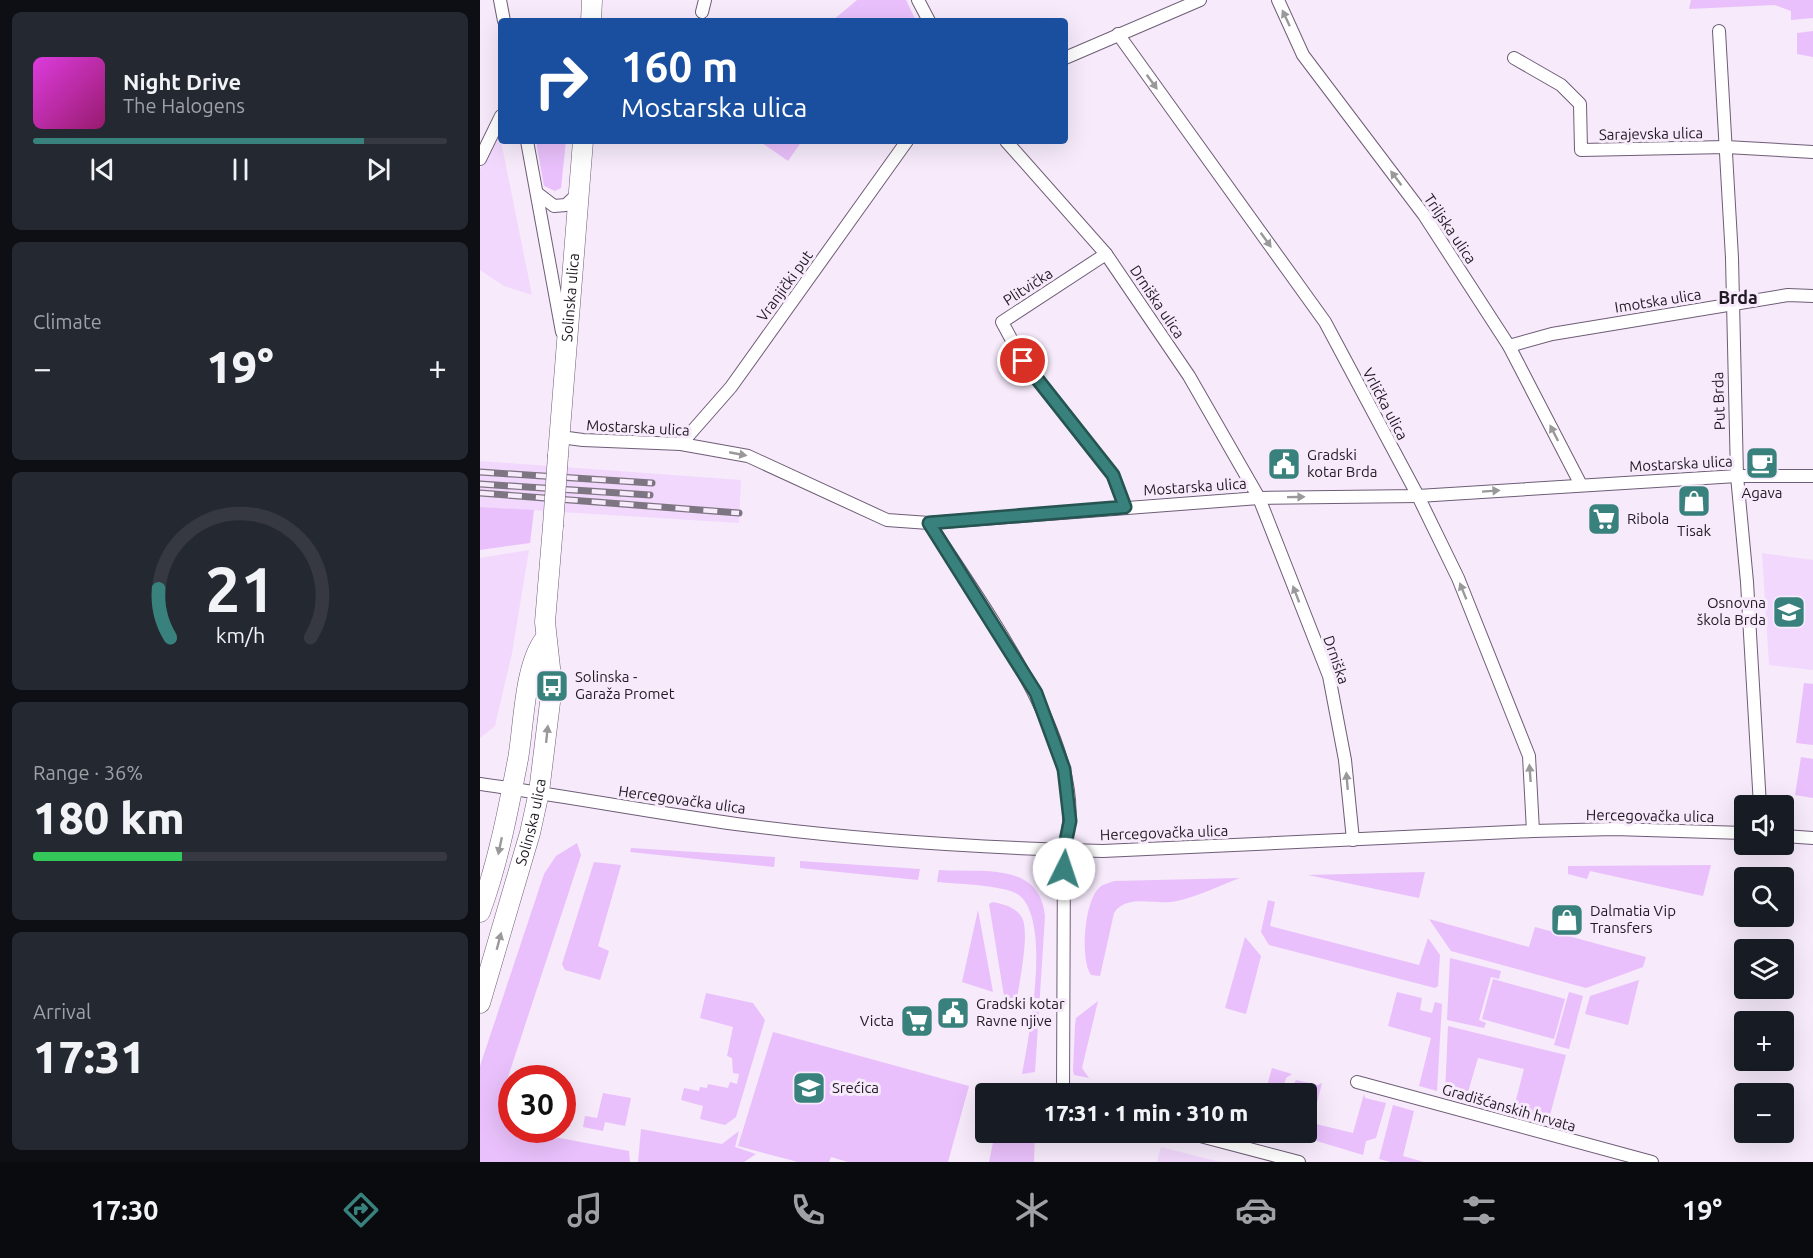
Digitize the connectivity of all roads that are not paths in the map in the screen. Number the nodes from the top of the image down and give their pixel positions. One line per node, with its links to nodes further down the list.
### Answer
1 (500, 0): 6 (street)
2 (592, 0): 7 (main road)
3 (918, 0): 8 (street)
4 (1200, 0): 10 (street)
5 (1278, 0): 26 (street, Triljska ulica, one-way to 5)
6 (503, 18)
7 (591, 18)
8 (927, 18)
9 (1719, 31): 18 (street, Put Brda)
10 (1118, 34): 11 (street); 33 (street, Vrlička ulica, one-way to 33)
11 (1068, 57)
12 (1514, 58): 18 (street, Sarajevska ulica)
13 (498, 122): 20 (street)
14 (528, 144): 22 (street)
15 (583, 144): 21 (main road, Solinska ulica)
16 (905, 144): 28 (street, Vranjički put)
17 (1009, 144): 23 (street, Drniška ulica)
18 (1726, 147): 19 (street, Sarajevska ulica); 25 (street, Put Brda)
19 (1813, 152)
20 (480, 159)
21 (580, 192): 22 (street); 27 (main road, Solinska ulica)
22 (537, 194): 27 (street)
23 (1106, 255): 34 (street, Drniška ulica); 35 (street, Plitvička)
24 (1813, 296): 25 (street, Imotska ulica)
25 (1731, 304): 26 (street, Imotska ulica); 30 (street, Put Brda)
26 (1509, 346): 32 (street, Triljska ulica, one-way to 26)
27 (566, 354): 29 (main road, Solinska ulica)
28 (681, 444): 29 (street, Mostarska ulica); 36 (street, Mostarska ulica, one-way to 36)
29 (559, 446): 37 (main road, Solinska ulica, bridge)
30 (1737, 476): 31 (street, Mostarska ulica); 32 (street, Mostarska ulica); 41 (street, Put Brda)
31 (1813, 476)
32 (1581, 485): 33 (street, Mostarska ulica, one-way to 32)
33 (1418, 496): 34 (street, Mostarska ulica, one-way to 33); 42 (street, Vrlička ulica, one-way to 33)
34 (1258, 498): 35 (street, Mostarska ulica); 46 (street, Drniška, one-way to 34)
35 (1125, 507): 36 (street, Mostarska ulica)
36 (929, 523): 47 (street)
37 (545, 639): 39 (main road, Solinska ulica); 40 (main road, Solinska ulica, one-way to 37)
38 (480, 784): 39 (street, Hercegovačka ulica)
39 (512, 789): 40 (street, Hercegovačka ulica); 48 (main road, Solinska ulica, one-way to 48)
40 (539, 792): 47 (street, Hercegovačka ulica); 49 (main road, Solinska ulica, one-way to 40)
41 (1759, 795)
42 (1533, 831): 43 (street, Hercegovačka ulica); 46 (street, Hercegovačka ulica)
43 (1734, 833)
44 (1794, 837): 45 (street)
45 (1813, 838)
46 (1353, 840): 47 (street, Hercegovačka ulica)
47 (1064, 850): 51 (street)
48 (480, 912)
49 (480, 1003)
50 (1357, 1082): 54 (street, Gradišćanskih hrvata)
51 (1063, 1083)
52 (1227, 1143): 53 (street)
53 (1299, 1162)
54 (1652, 1162)

